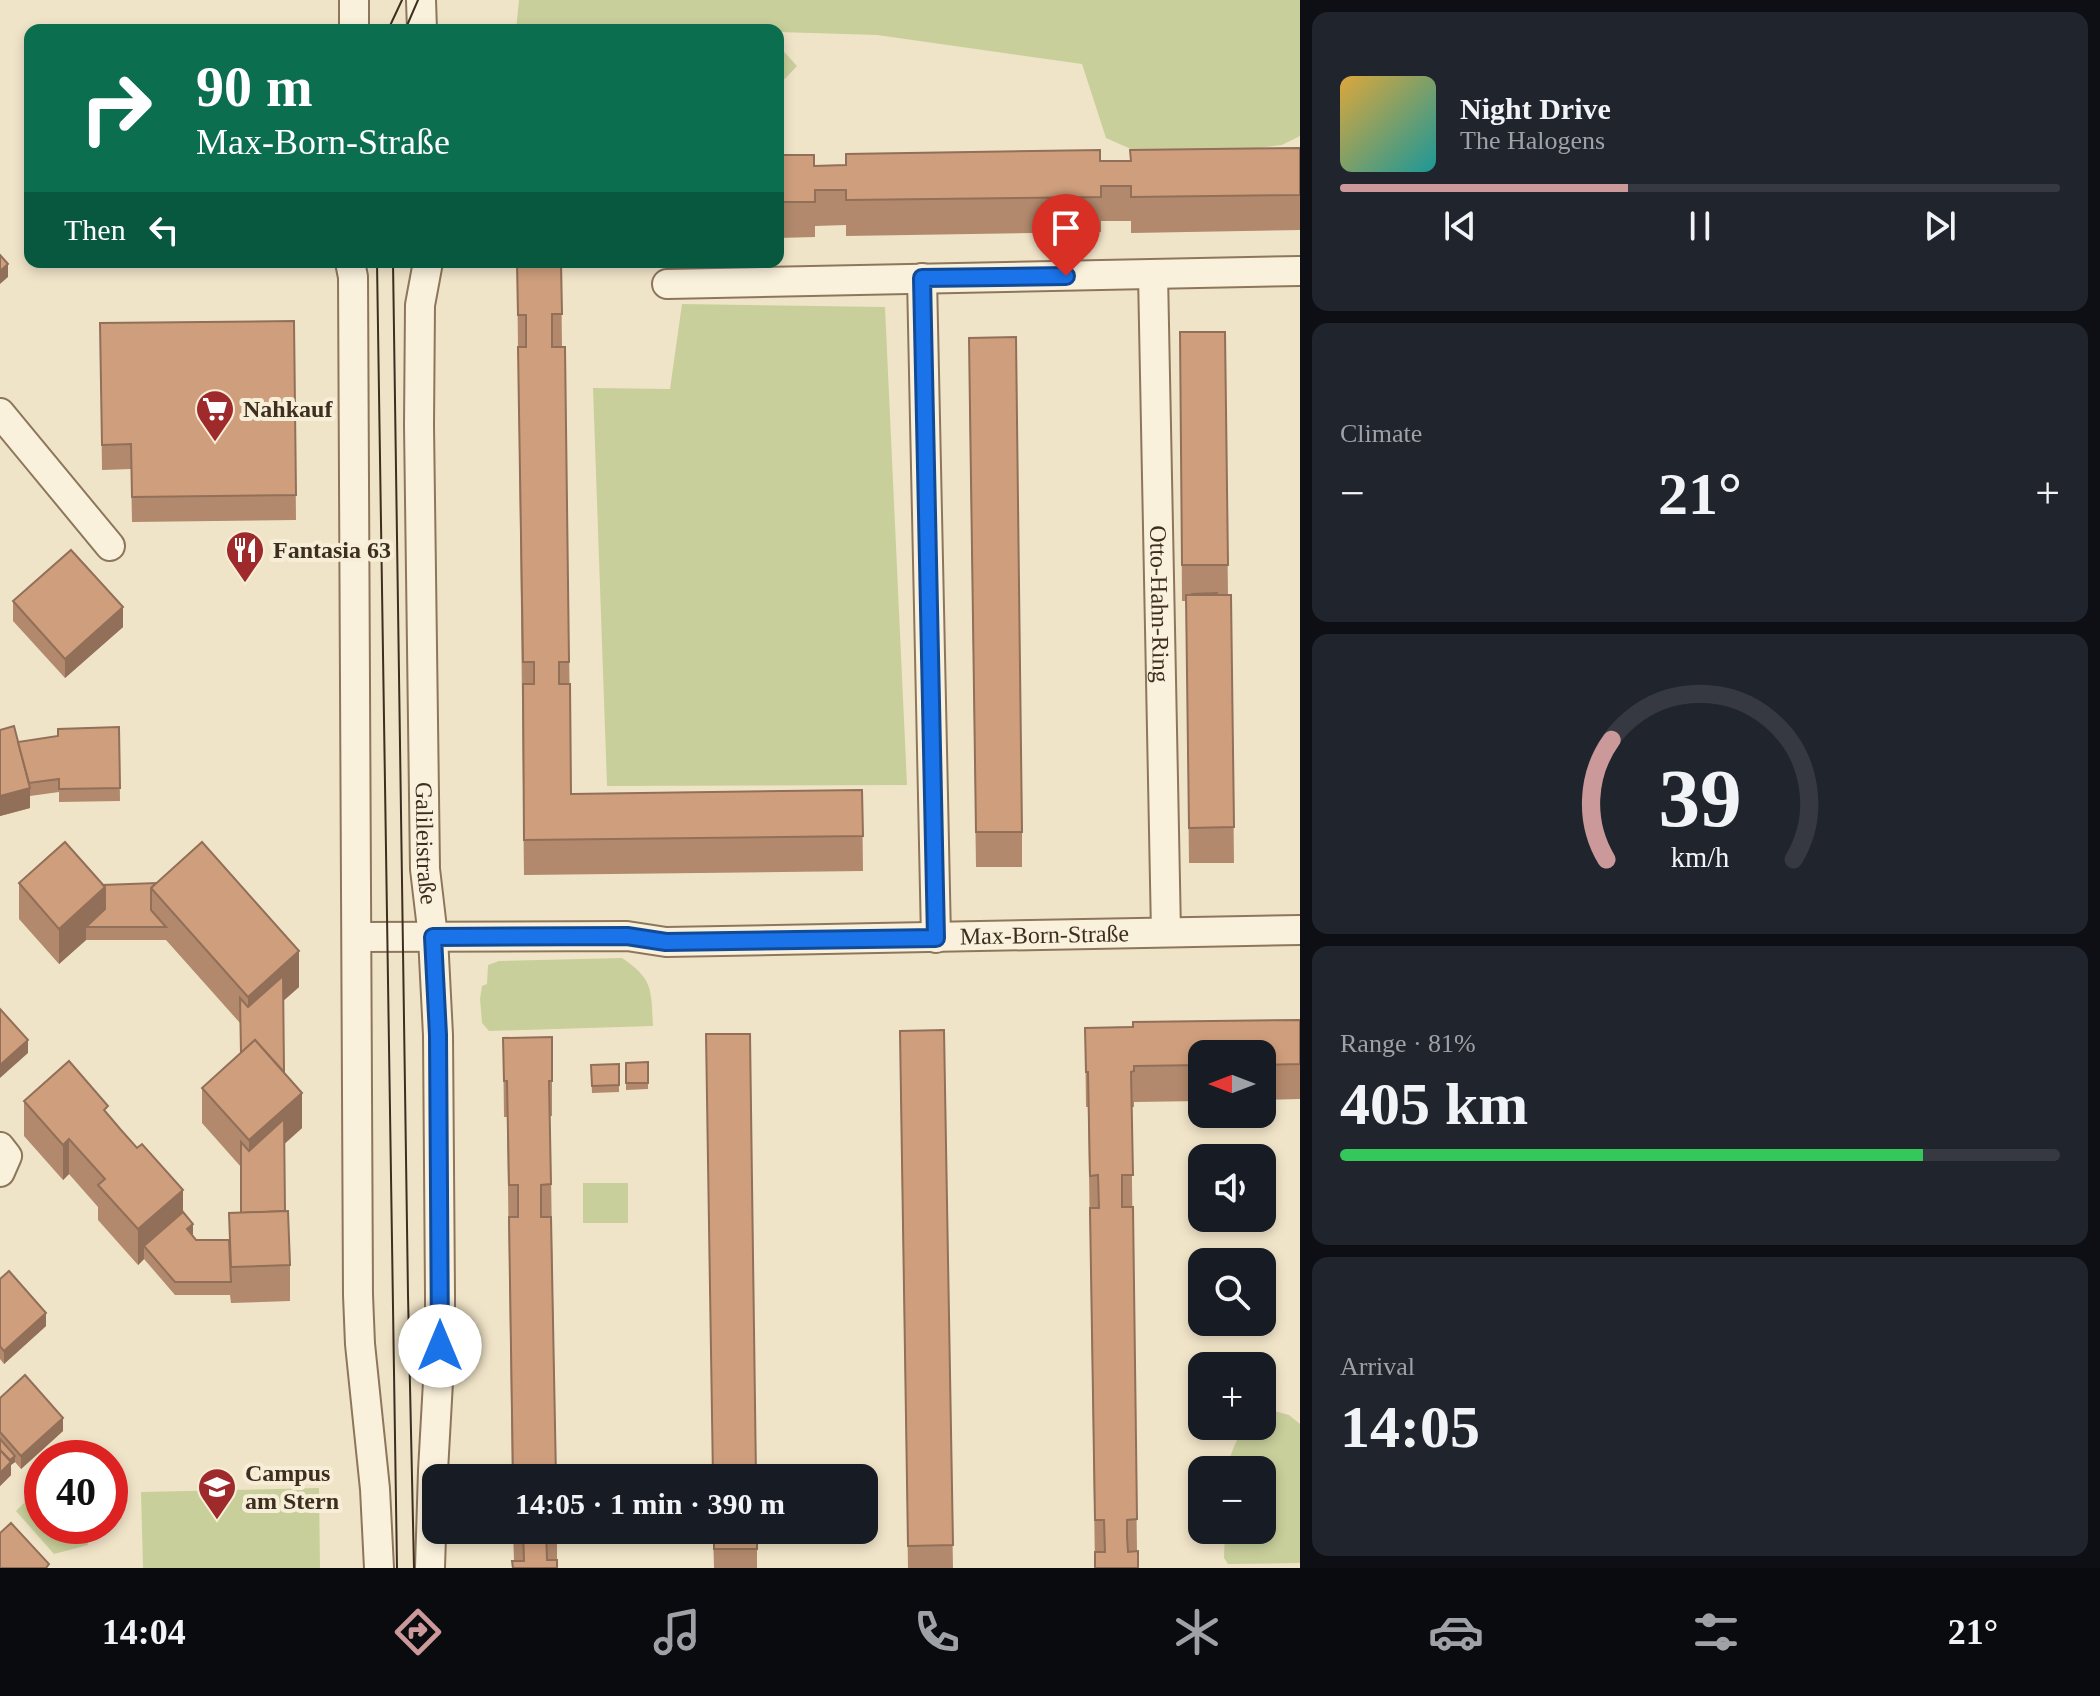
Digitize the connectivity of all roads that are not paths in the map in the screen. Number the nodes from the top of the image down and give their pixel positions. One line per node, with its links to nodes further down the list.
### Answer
1 (354, 0): 3 (street)
2 (421, 0): 4 (street)
3 (354, 24)
4 (422, 24)
5 (351, 268): 15 (street)
6 (427, 268): 16 (street, Galileistraße)
7 (1300, 271): 8 (street)
8 (1153, 274): 9 (street); 14 (street, Otto-Hahn-Ring)
9 (922, 278): 10 (street); 17 (street)
10 (667, 284)
11 (0, 413): 12 (street)
12 (110, 546)
13 (1300, 930): 14 (street, Max-Born-Straße)
14 (1166, 932): 17 (street, Max-Born-Straße)
15 (357, 937): 16 (street, Max-Born-Straße); 20 (street)
16 (433, 937): 17 (street, Max-Born-Straße); 21 (street, Galileistraße)
17 (936, 938)
18 (0, 1147): 19 (street)
19 (0, 1172)
20 (379, 1568)
21 (430, 1568)

